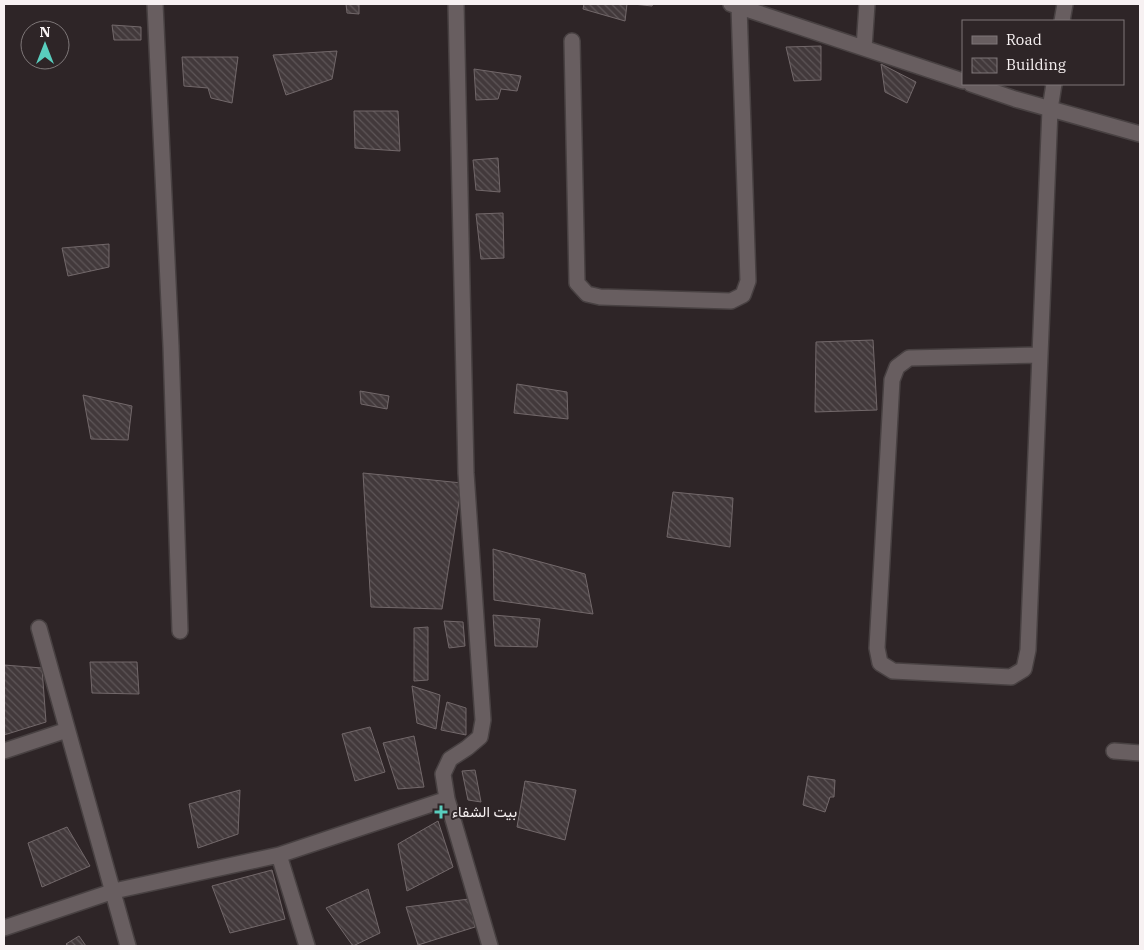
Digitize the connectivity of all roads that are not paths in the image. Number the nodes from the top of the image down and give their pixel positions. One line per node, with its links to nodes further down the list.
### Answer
1 (155, 4): 16 (street)
2 (456, 4): 21 (street)
3 (867, 4): 8 (street)
4 (1065, 4): 6 (street)
5 (735, 5): 7 (street); 8 (street)
6 (1062, 20)
7 (572, 41)
8 (864, 48): 9 (street)
9 (962, 81)
10 (974, 85): 12 (street)
11 (1054, 85): 12 (street)
12 (1050, 109): 13 (street); 14 (street)
13 (1140, 134)
14 (1040, 355): 14 (street)
15 (39, 628): 17 (street)
16 (180, 631)
17 (67, 730): 18 (street); 23 (street)
18 (4, 752)
19 (1114, 752): 20 (street)
20 (1140, 753)
21 (447, 799): 22 (street); 27 (street)
22 (279, 855): 23 (street); 26 (street)
23 (114, 891): 24 (street); 25 (street)
24 (4, 928)
25 (128, 946)
26 (307, 946)
27 (490, 946)

